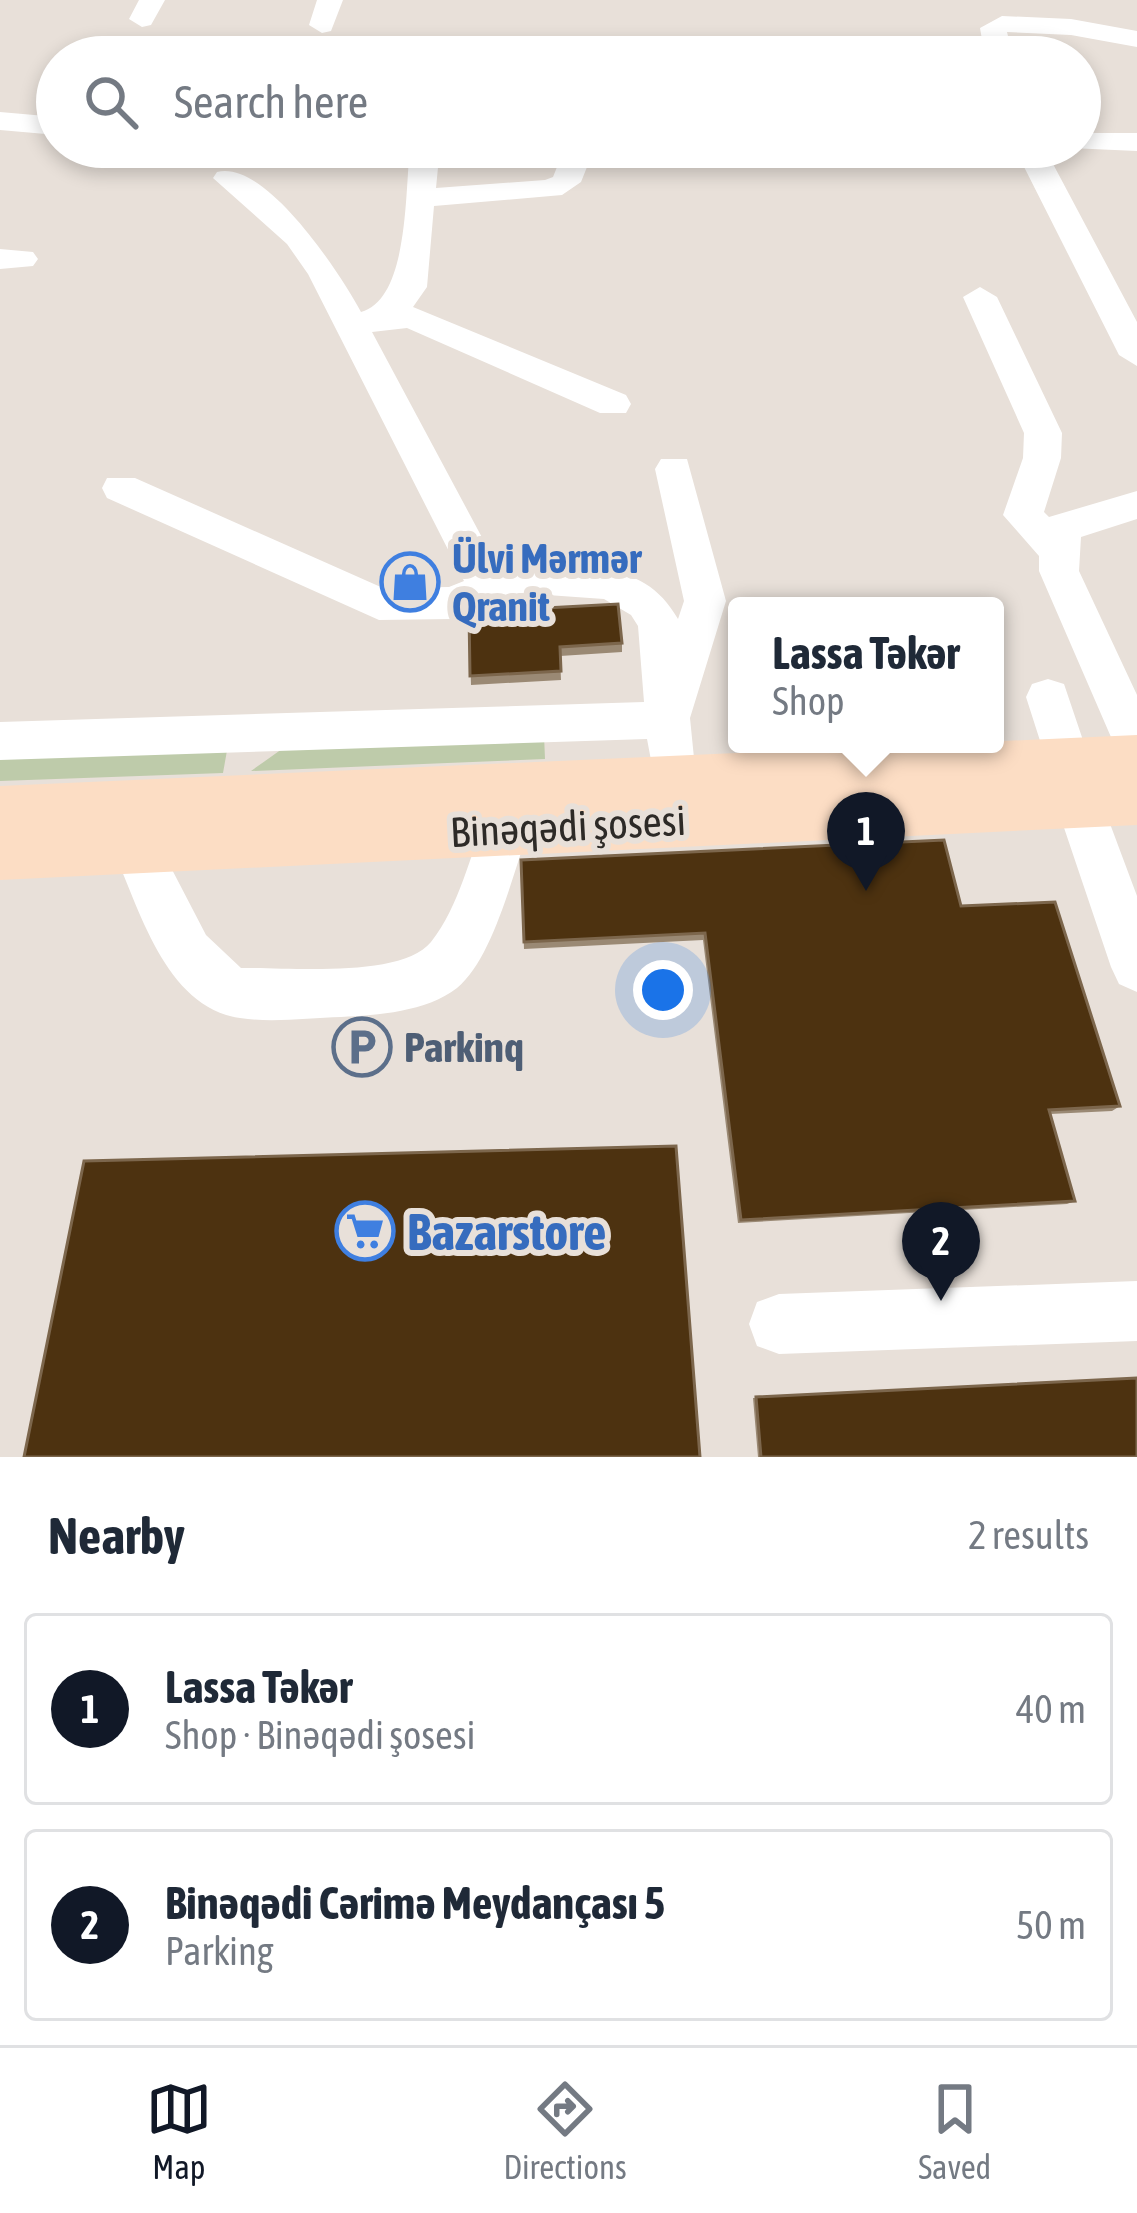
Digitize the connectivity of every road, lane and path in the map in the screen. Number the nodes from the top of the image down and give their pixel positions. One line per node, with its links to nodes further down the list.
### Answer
1 (995, 36): 2 (street)
2 (1137, 39)
3 (0, 121): 4 (street)
4 (36, 124)
5 (1101, 142): 6 (street)
6 (1137, 142)
7 (423, 168): 11 (street)
8 (572, 168): 11 (street)
9 (1040, 168): 14 (street)
10 (228, 178): 13 (street)
11 (419, 198): 13 (street)
12 (980, 297): 19 (street)
13 (371, 320): 15 (street); 20 (street)
14 (1137, 355)
15 (613, 404)
16 (674, 469): 22 (street)
17 (121, 488): 20 (street)
18 (1137, 505): 19 (street)
19 (1057, 549): 24 (street)
20 (508, 580): 22 (street)
21 (1048, 697): 27 (street)
22 (667, 720): 23 (street); 26 (street)
23 (0, 741)
24 (1137, 744)
25 (1137, 758): 27 (main road, Binəqədi şosesi)
26 (673, 778): 27 (main road, Binəqədi şosesi); 29 (main road, Binəqədi şosesi)
27 (1074, 783): 28 (main road, Binəqədi şosesi); 30 (main road, Binəqədi şosesi); 33 (street)
28 (1137, 800)
29 (0, 811)
30 (505, 829): 31 (main road, Binəqədi şosesi); 31 (street)
31 (136, 848): 32 (main road, Binəqədi şosesi)
32 (0, 854)
33 (1137, 967)
34 (1137, 1311): 35 (street)
35 (779, 1324)

